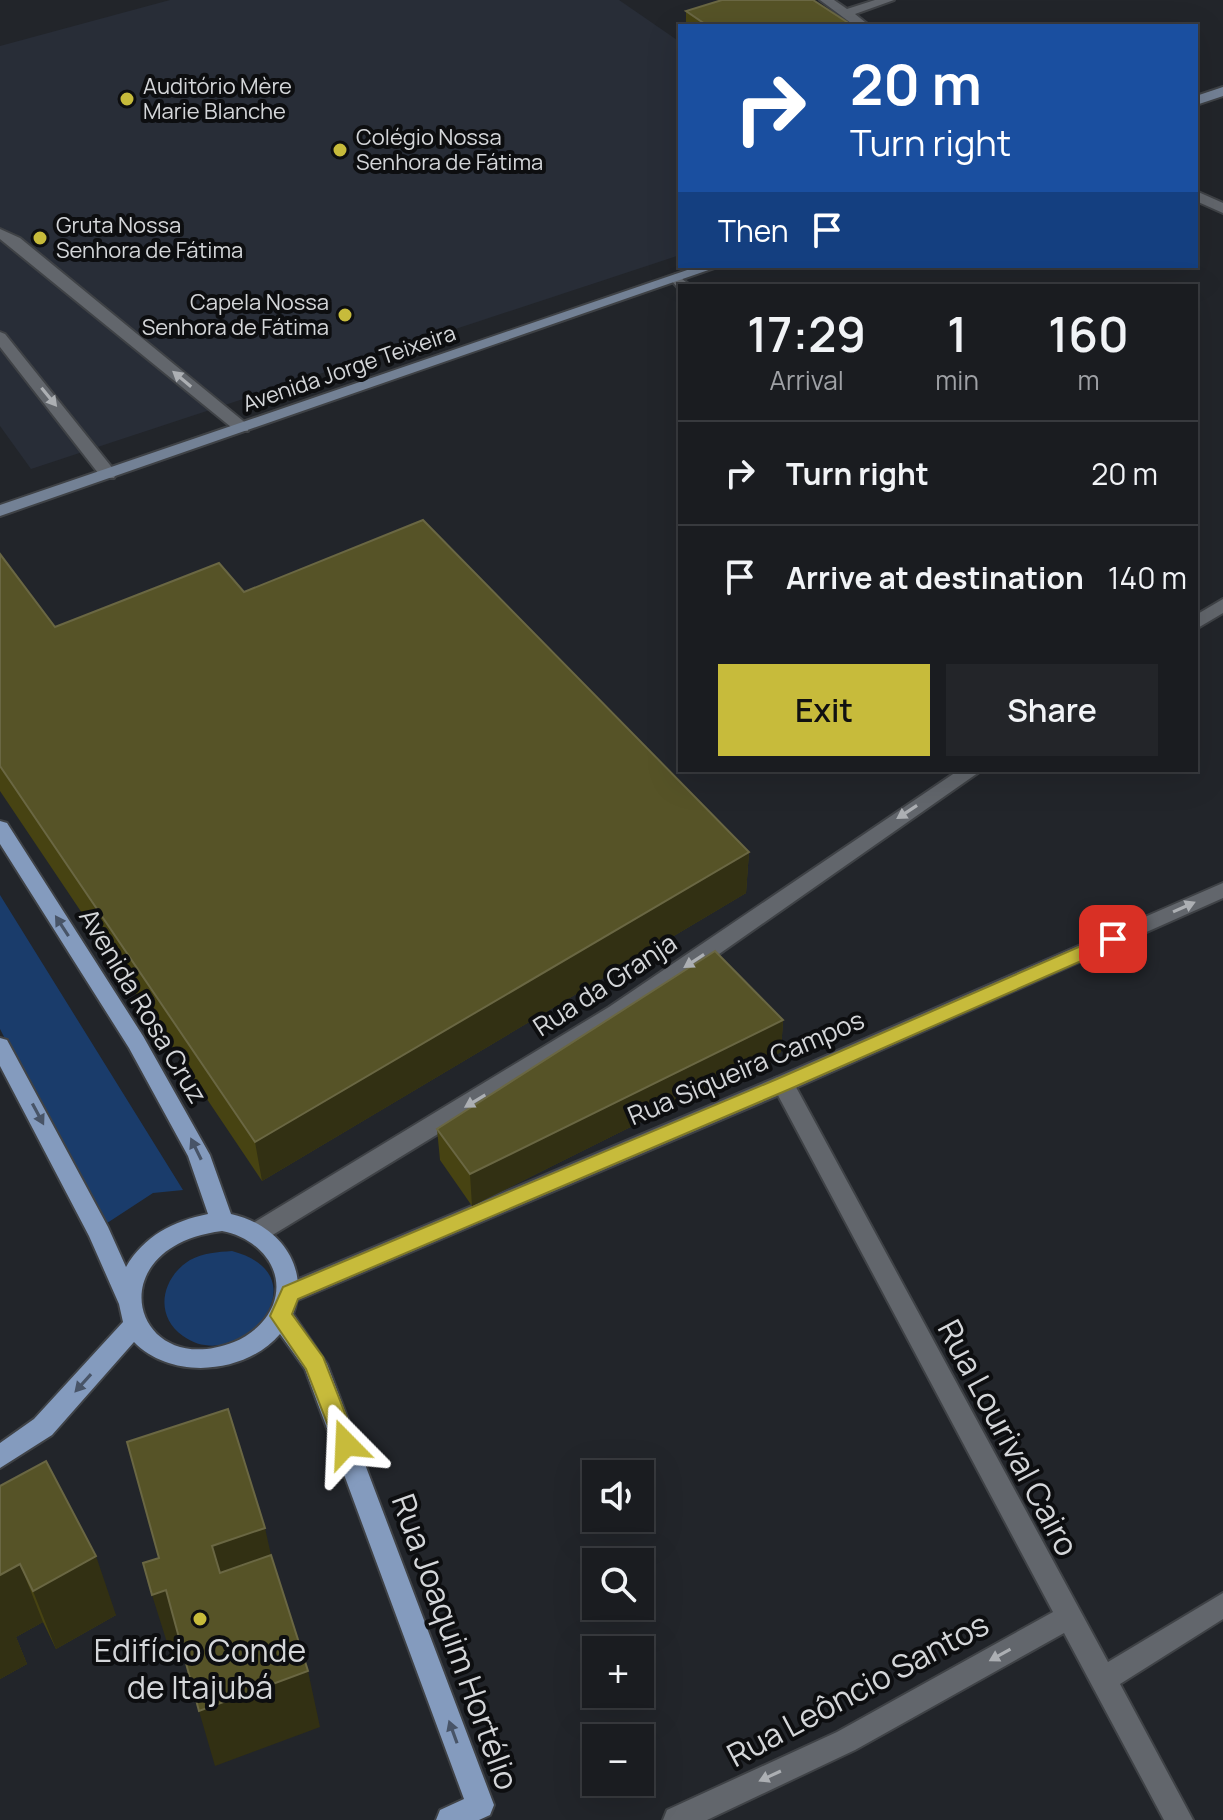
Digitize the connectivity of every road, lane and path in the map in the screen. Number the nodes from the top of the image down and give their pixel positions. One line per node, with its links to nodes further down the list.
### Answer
1 (826, 0): 3 (street)
2 (888, 0): 3 (street)
3 (846, 13): 4 (street)
4 (861, 24)
5 (1223, 91): 6 (main road)
6 (1198, 100)
7 (1198, 196): 8 (street)
8 (1223, 209)
9 (0, 233): 13 (street, one-way to 9)
10 (709, 268): 11 (main road, Avenida Jorge Teixeira)
11 (680, 282): 13 (main road, Avenida Jorge Teixeira)
12 (0, 337): 14 (street, one-way to 14)
13 (242, 428): 14 (main road, Avenida Jorge Teixeira)
14 (108, 474): 15 (main road, Avenida Jorge Teixeira)
15 (0, 511)
16 (1223, 605): 17 (street)
17 (1198, 622)
18 (970, 772): 24 (street, Rua da Granja, one-way to 24)
19 (0, 828): 23 (main road, Avenida Rosa Cruz, one-way to 19)
20 (1223, 890): 22 (street, Rua Siqueira Campos, one-way to 20)
21 (0, 1046): 25 (main road, one-way to 25)
22 (783, 1084): 26 (street, Rua Siqueira Campos); 30 (street, Rua Lourival Cairo)
23 (222, 1222): 24 (main road); 25 (main road)
24 (258, 1232): 26 (main road)
25 (128, 1300): 27 (main road)
26 (286, 1305): 27 (main road); 32 (main road, Rua Joaquim Hortélio, one-way to 26)
27 (135, 1325): 28 (main road, one-way to 28)
28 (0, 1457)
29 (1223, 1605): 31 (street)
30 (1068, 1617): 31 (street, Rua Lourival Cairo); 34 (street, Rua Leôncio Santos, one-way to 34)
31 (1105, 1679): 35 (street, Rua Lourival Cairo)
32 (482, 1812): 33 (main road)
33 (450, 1820)
34 (677, 1820)
35 (1179, 1820)

